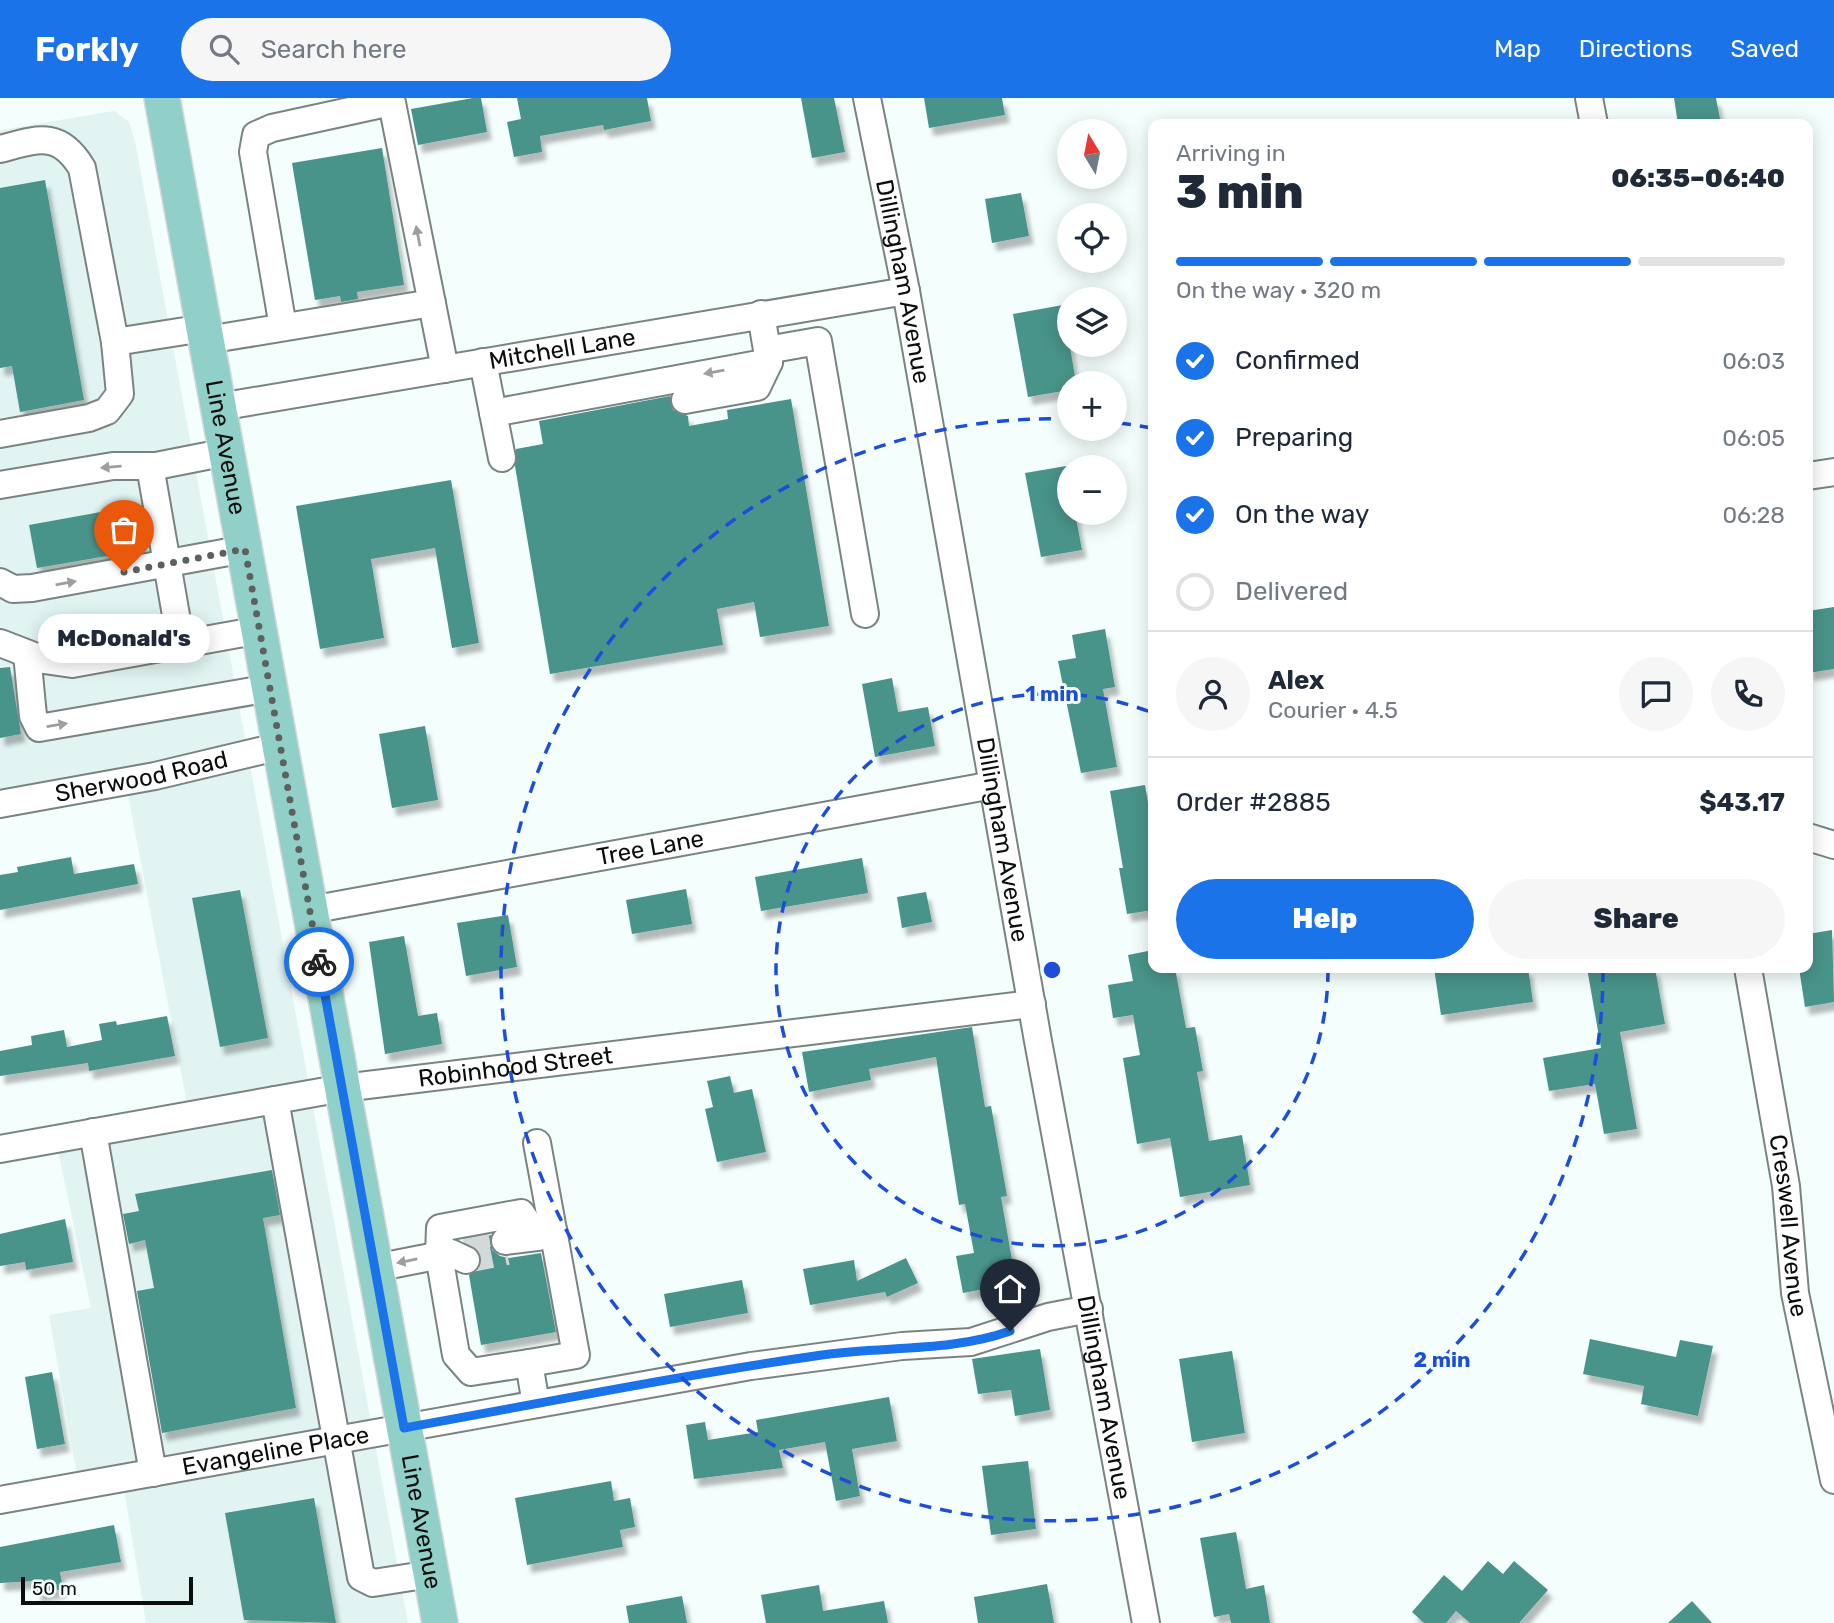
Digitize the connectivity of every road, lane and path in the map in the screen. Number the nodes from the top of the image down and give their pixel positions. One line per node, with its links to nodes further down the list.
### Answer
1 (162, 98): 12 (main road, Line Avenue)
2 (867, 98): 7 (street, Dillingham Avenue)
3 (1589, 98): 5 (street)
4 (391, 100): 8 (street, one-way to 4); 11 (street)
5 (1593, 119)
6 (0, 149): 14 (street)
7 (906, 291): 9 (street, Mitchell Lane); 37 (street, Dillingham Avenue)
8 (432, 303): 11 (street); 17 (street)
9 (812, 306): 10 (street, Mitchell Lane); 13 (street)
10 (761, 314): 15 (street); 16 (street, Mitchell Lane)
11 (283, 327): 12 (street)
12 (206, 334): 14 (street); 19 (main road, Line Avenue)
13 (818, 341): 15 (street); 31 (street)
14 (116, 342): 21 (street)
15 (768, 356): 18 (street, one-way to 18); 18 (street)
16 (483, 362): 17 (street, Mitchell Lane); 20 (street)
17 (445, 369): 19 (street, Mitchell Lane)
18 (668, 392): 20 (street)
19 (219, 407): 22 (main road, Line Avenue)
20 (493, 413): 23 (street)
21 (0, 434)
22 (227, 452): 24 (street); 28 (main road, Line Avenue)
23 (502, 458)
24 (150, 466): 27 (street, one-way to 27); 29 (street)
25 (1834, 471): 26 (street)
26 (1813, 475)
27 (0, 485)
28 (245, 549): 29 (street); 32 (main road, Line Avenue)
29 (167, 565): 30 (street, one-way to 29); 33 (street)
30 (0, 582)
31 (865, 614)
32 (260, 630): 33 (street); 35 (main road, Line Avenue)
33 (181, 645): 34 (street)
34 (14, 649): 35 (street, one-way to 35)
35 (270, 688): 36 (main road, Line Avenue)
36 (281, 746): 38 (street, Sherwood Road); 41 (main road, Line Avenue)
37 (993, 785): 41 (street, Tree Lane); 43 (street, Dillingham Avenue)
38 (0, 804)
39 (1813, 839): 40 (street)
40 (1834, 845)
41 (310, 910): 44 (main road, Line Avenue)
42 (1749, 973): 58 (street, Creswell Avenue)
43 (1032, 1004): 44 (street, Robinhood Street); 52 (street, Dillingham Avenue)
44 (343, 1088): 45 (street, Robinhood Street); 51 (main road, Line Avenue)
45 (275, 1100): 46 (street, Robinhood Street); 56 (street)
46 (93, 1132): 48 (street, Robinhood Street); 57 (street)
47 (537, 1143): 49 (street)
48 (0, 1149)
49 (522, 1239): 50 (street); 53 (street)
50 (457, 1251): 51 (street, one-way to 51); 53 (street)
51 (375, 1268): 55 (main road, Line Avenue)
52 (1089, 1308): 54 (street, Evangeline Place); 62 (street, Dillingham Avenue)
53 (529, 1363): 54 (street)
54 (536, 1405): 55 (street, Evangeline Place)
55 (404, 1428): 56 (street, Evangeline Place); 60 (main road, Line Avenue)
56 (338, 1440): 57 (street, Evangeline Place); 60 (street)
57 (153, 1473): 59 (street, Evangeline Place)
58 (1834, 1480)
59 (0, 1500)
60 (431, 1574): 61 (main road, Line Avenue)
61 (440, 1623)
62 (1146, 1623)

